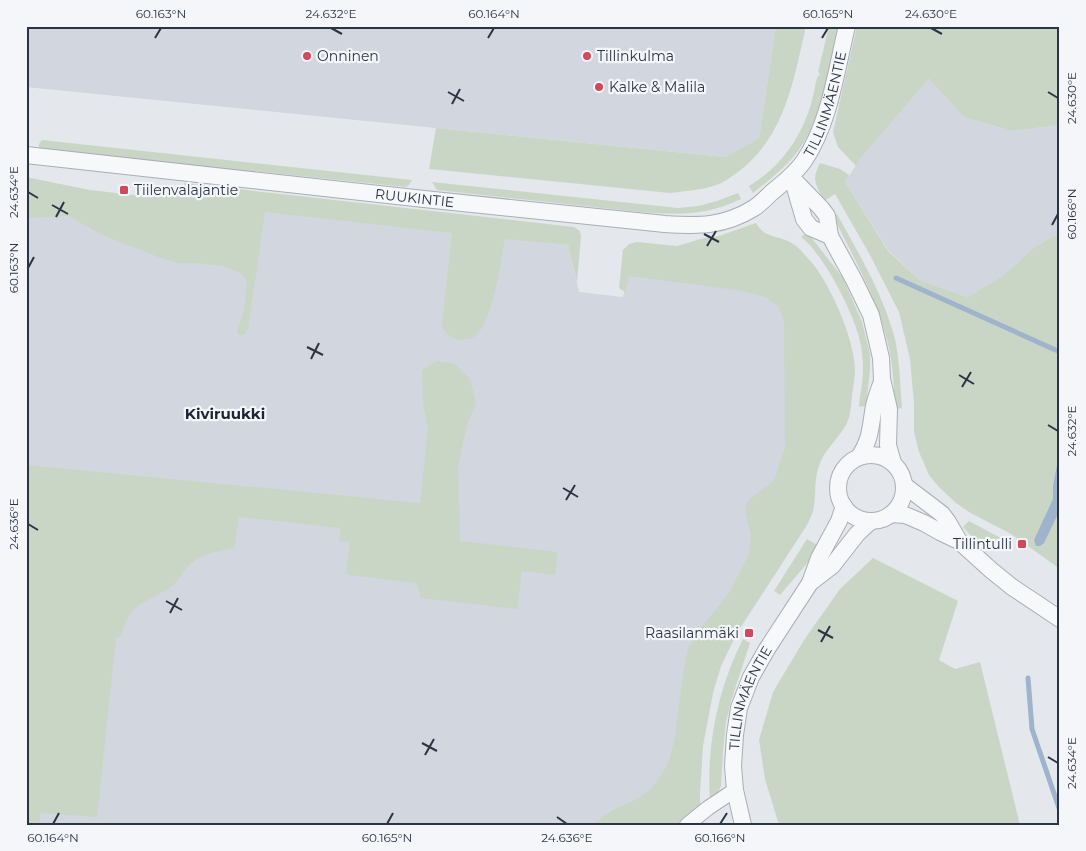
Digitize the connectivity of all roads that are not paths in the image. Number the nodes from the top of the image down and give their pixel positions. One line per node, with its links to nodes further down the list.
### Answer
1 (847, 26): 3 (street, TILLINMÄENTIE)
2 (26, 154): 3 (street, RUUKINTIE)
3 (791, 177): 4 (street)
4 (882, 379): 5 (street); 6 (street)
5 (859, 457): 6 (street); 8 (street)
6 (893, 462): 7 (street)
7 (904, 485): 9 (street); 11 (street)
8 (844, 506): 10 (street); 12 (street, TILLINMÄENTIE)
9 (891, 514): 10 (street); 11 (street)
10 (871, 521): 12 (street, TILLINMÄENTIE)
11 (960, 541): 13 (street)
12 (810, 583): 14 (street, TILLINMÄENTIE)
13 (1060, 619)
14 (735, 790): 15 (street); 16 (street, TILLINMÄENTIE)
15 (687, 825)
16 (743, 825)

